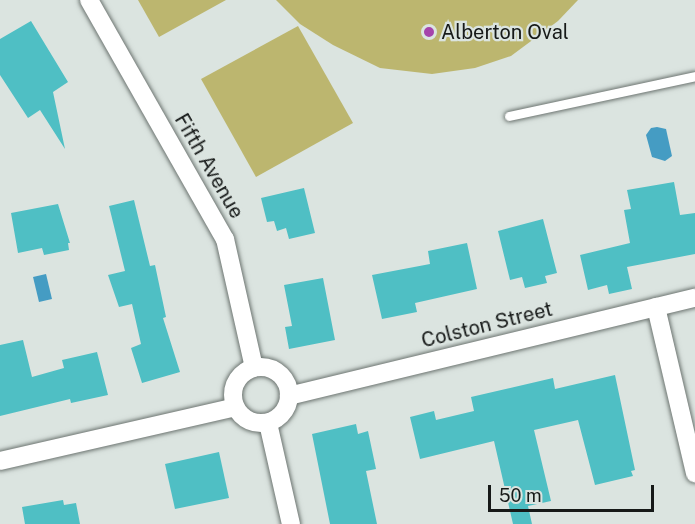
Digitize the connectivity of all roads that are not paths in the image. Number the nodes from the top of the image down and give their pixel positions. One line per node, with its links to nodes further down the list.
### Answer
1 (89, 0): 6 (street, Fifth Avenue)
2 (695, 76): 3 (lane)
3 (509, 116)
4 (695, 298): 5 (street, Colston Street)
5 (656, 307): 7 (street, Colston Street); 11 (street)
6 (254, 368): 7 (street); 8 (street)
7 (289, 396): 9 (street)
8 (235, 407): 9 (street); 10 (street)
9 (268, 423): 12 (street)
10 (0, 461)
11 (695, 473)
12 (291, 524)

